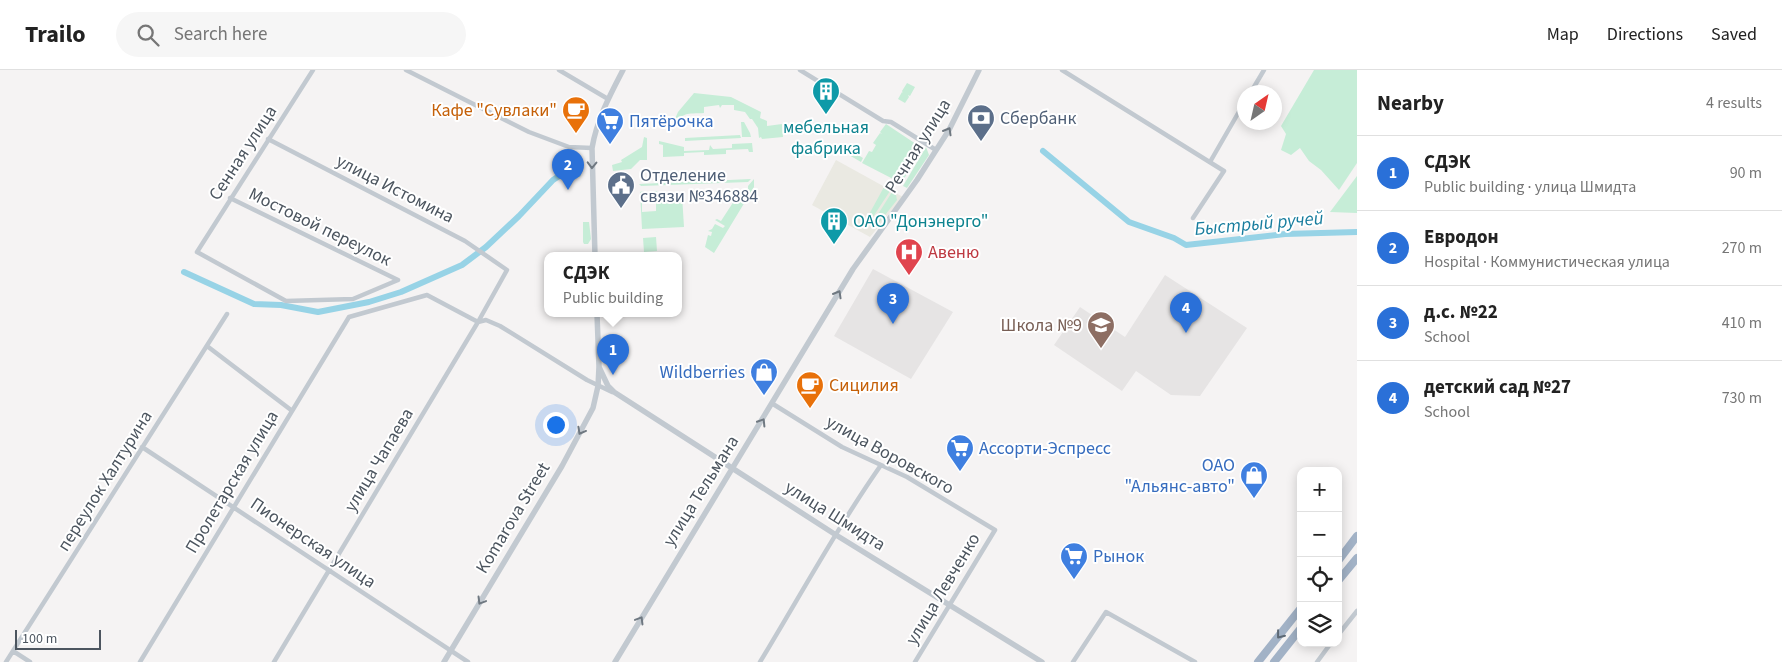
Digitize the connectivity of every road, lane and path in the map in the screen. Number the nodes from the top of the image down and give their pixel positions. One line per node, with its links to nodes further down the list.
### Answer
1 (313, 70): 12 (street, Сенная улица)
2 (406, 70): 13 (street)
3 (559, 70): 10 (street)
4 (623, 70): 10 (street)
5 (800, 70): 14 (street)
6 (978, 70): 14 (street, Речная улица, one-way to 6)
7 (1062, 70): 15 (street)
8 (1264, 70): 9 (street)
9 (1255, 85)
10 (608, 99): 13 (street)
11 (1237, 115): 15 (street)
12 (268, 139): 16 (street, Сенная улица); 19 (street, улица Истомина)
13 (592, 148): 18 (street, one-way to 18)
14 (936, 150): 25 (street, Речная улица, one-way to 14)
15 (1210, 162): 17 (street)
16 (230, 198): 20 (street, Мостовой переулок); 20 (street, Сенная улица)
17 (1193, 218)
18 (595, 252)
19 (507, 270): 24 (street, улица Чапаева)
20 (398, 280)
21 (226, 314): 26 (street, переулок Халтурина)
22 (348, 317): 24 (street, улица Шмидта); 31 (street, Пролетарская улица)
23 (597, 317): 27 (street, Komarova Street)
24 (478, 322): 28 (street, улица Шмидта); 41 (street, улица Чапаева)
25 (813, 336): 30 (street, улица Тельмана)
26 (207, 346): 31 (street); 32 (street, переулок Халтурина)
27 (599, 367): 28 (street, Komarova Street); 29 (street, улица Шмидта)
28 (598, 386): 29 (street, улица Шмидта); 50 (street, Komarova Street, one-way to 50)
29 (614, 392): 34 (street, улица Шмидта)
30 (773, 404): 33 (street, улица Воровского); 34 (street, улица Тельмана, one-way to 30)
31 (291, 410): 35 (street, Пролетарская улица)
32 (142, 447): 35 (street, Пионерская улица); 49 (street, переулок Халтурина)
33 (881, 464): 36 (street, улица Воровского); 37 (street)
34 (732, 469): 37 (street, улица Шмидта); 57 (street, улица Тельмана, one-way to 34)
35 (233, 506): 41 (street, Пионерская улица); 53 (street, Пролетарская улица)
36 (995, 530): 43 (street, улица Левченко)
37 (836, 535): 43 (street, улица Шмидта); 58 (street)
38 (1357, 536): 39 (highway)
39 (1341, 557)
40 (1357, 558): 42 (highway)
41 (329, 571): 50 (street, Пионерская улица); 54 (street, улица Чапаева)
42 (1342, 576)
43 (949, 604): 59 (street, улица Левченко); 60 (street, улица Шмидта)
44 (1357, 611): 46 (street)
45 (1297, 613): 63 (highway, one-way to 63)
46 (1342, 629)
47 (1297, 633): 64 (highway)
48 (1328, 647): 65 (street)
49 (13, 651): 51 (street, переулок Халтурина); 52 (street)
50 (451, 651): 55 (street, Komarova Street); 56 (street, Пионерская улица)
51 (6, 662)
52 (30, 662)
53 (140, 662)
54 (274, 662)
55 (444, 662)
56 (468, 662)
57 (615, 662)
58 (760, 662)
59 (915, 662)
60 (1042, 662)
61 (1073, 662): 62 (street)
62 (1195, 662)
63 (1258, 662)
64 (1274, 662)
65 (1316, 662)

